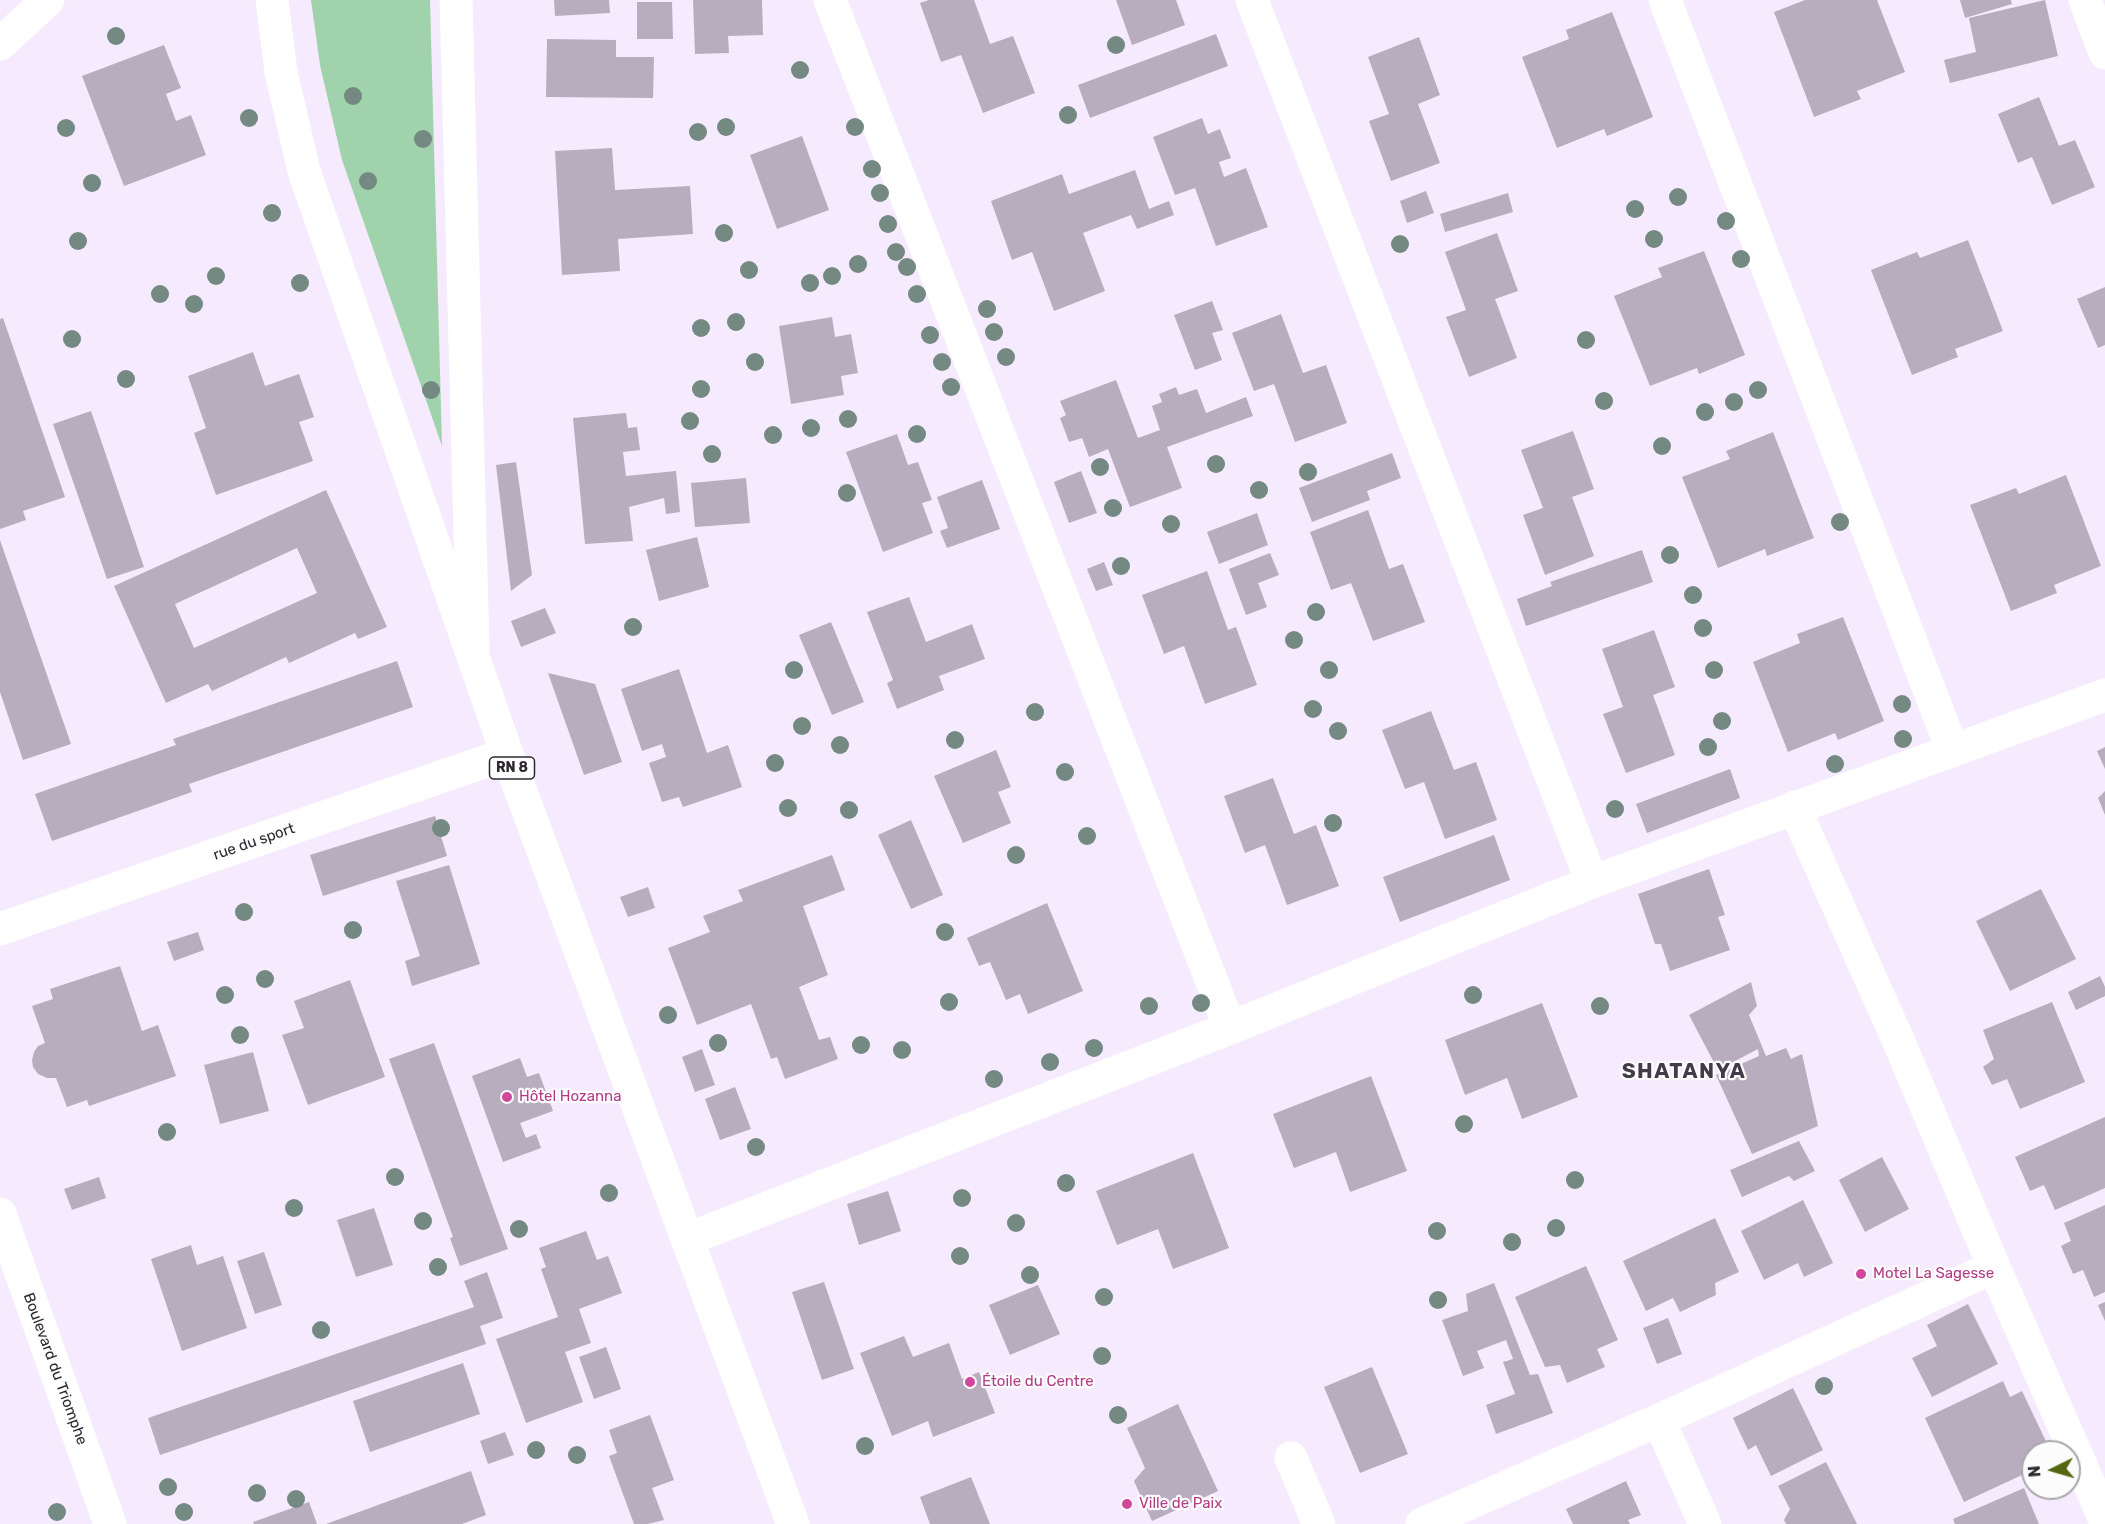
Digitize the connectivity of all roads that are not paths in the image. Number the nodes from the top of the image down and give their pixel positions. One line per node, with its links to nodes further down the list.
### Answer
1 (48, 0): 8 (street)
2 (272, 0): 10 (street, RN 8)
3 (456, 0): 10 (street)
4 (830, 0): 17 (street)
5 (1252, 0): 15 (street)
6 (1665, 0): 12 (street)
7 (2085, 0): 9 (street)
8 (0, 44)
9 (2105, 53)
10 (473, 658): 13 (street, RN 8)
11 (2105, 695): 12 (street)
12 (1952, 749): 14 (street)
13 (507, 754): 16 (street, rue du sport); 19 (street, RN 8)
14 (1794, 807): 15 (street); 20 (street)
15 (1592, 882): 17 (street)
16 (0, 929)
17 (1230, 1028): 19 (street)
18 (0, 1214): 25 (street, Boulevard du Triomphe)
19 (688, 1239): 26 (street, RN 8)
20 (1994, 1267): 21 (street); 23 (street)
21 (1659, 1420): 28 (street); 29 (street)
22 (1291, 1458): 27 (street)
23 (2096, 1474): 24 (street)
24 (2105, 1520)
25 (110, 1524)
26 (793, 1524)
27 (1319, 1524)
28 (1422, 1524)
29 (1705, 1524)

